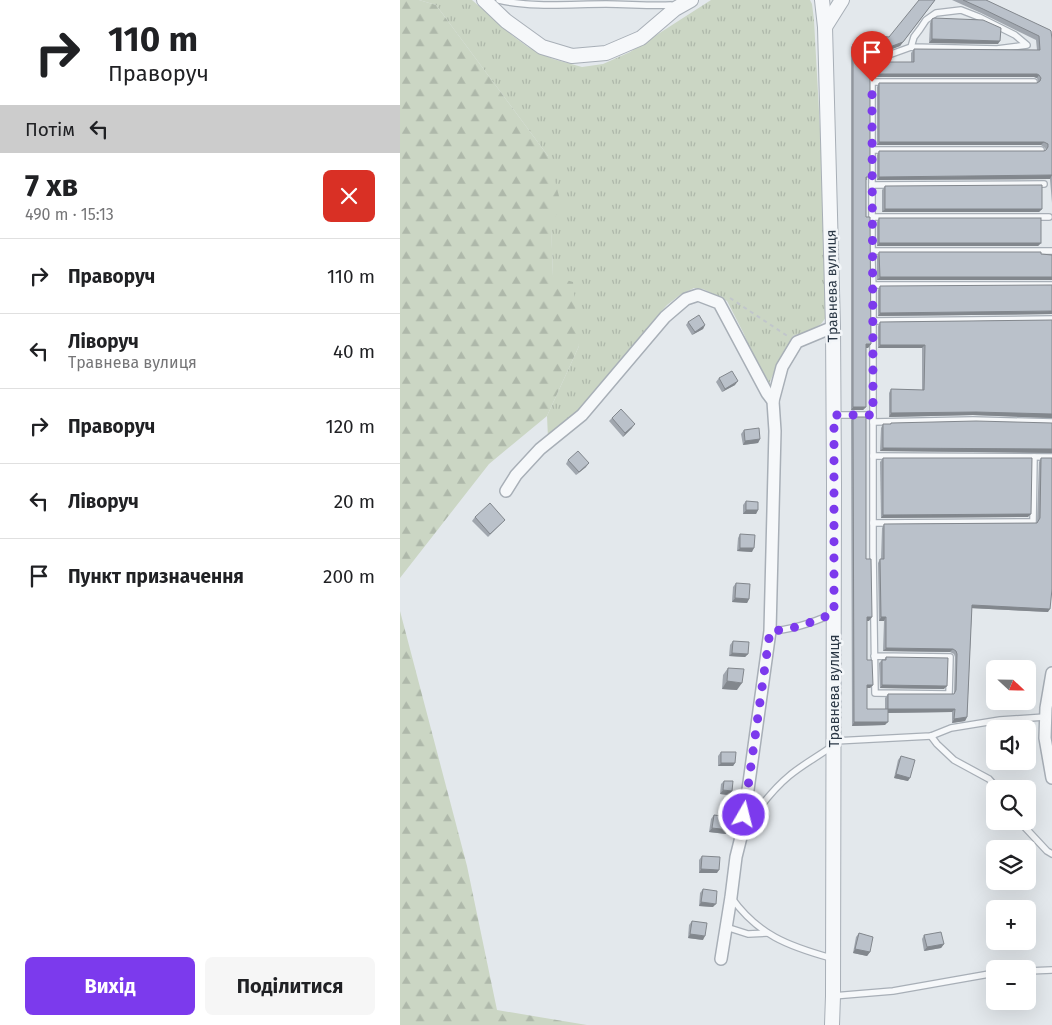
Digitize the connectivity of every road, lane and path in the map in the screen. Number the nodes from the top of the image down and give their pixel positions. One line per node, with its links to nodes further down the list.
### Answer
1 (484, 0): 6 (street)
2 (499, 0): 6 (lane)
3 (690, 0): 6 (street)
4 (822, 0): 7 (street, Травнева вулиця)
5 (842, 0): 7 (street)
6 (675, 9)
7 (825, 27): 24 (street, Травнева вулиця)
8 (911, 47): 8 (lane); 9 (lane)
9 (872, 82): 10 (lane); 11 (lane)
10 (1034, 82)
11 (872, 150): 12 (lane); 14 (lane)
12 (1040, 150)
13 (1044, 184): 14 (lane)
14 (872, 185): 16 (lane)
15 (1049, 217): 16 (lane)
16 (872, 218): 17 (lane)
17 (872, 251): 18 (lane); 19 (lane)
18 (1051, 251)
19 (873, 285): 20 (lane); 23 (lane)
20 (1052, 285)
21 (728, 297): 25 (path)
22 (1052, 320): 23 (lane)
23 (873, 321): 28 (lane)
24 (833, 327): 25 (street); 27 (street, Травнева вулиця)
25 (797, 342): 26 (street)
26 (773, 401): 34 (street); 37 (street)
27 (834, 415): 28 (lane); 36 (street, Травнева вулиця)
28 (873, 415): 29 (lane)
29 (873, 422): 30 (lane); 31 (lane)
30 (1052, 422)
31 (873, 456): 32 (lane); 35 (lane)
32 (1034, 457): 33 (lane); 35 (lane)
33 (1052, 457)
34 (506, 491)
35 (873, 523): 38 (lane)
36 (834, 613): 37 (lane); 42 (street, Травнева вулиця)
37 (770, 631): 46 (street)
38 (874, 656): 38 (lane)
39 (1052, 672): 40 (street)
40 (1045, 717): 41 (lane); 43 (street)
41 (931, 736): 42 (lane); 44 (lane)
42 (834, 744): 46 (lane); 52 (street, Травнева вулиця)
43 (1052, 778)
44 (990, 780)
45 (1027, 830): 47 (lane)
46 (742, 833): 48 (street)
47 (1052, 854)
48 (731, 897): 49 (street); 50 (lane)
49 (726, 926): 50 (lane); 51 (street)
50 (767, 933): 52 (lane)
51 (721, 959)
52 (833, 959): 56 (street, Травнева вулиця)
53 (1052, 970): 54 (lane)
54 (1036, 971)
55 (986, 975): 56 (lane)
56 (833, 996): 57 (street, Травнева вулиця)
57 (832, 1025)

